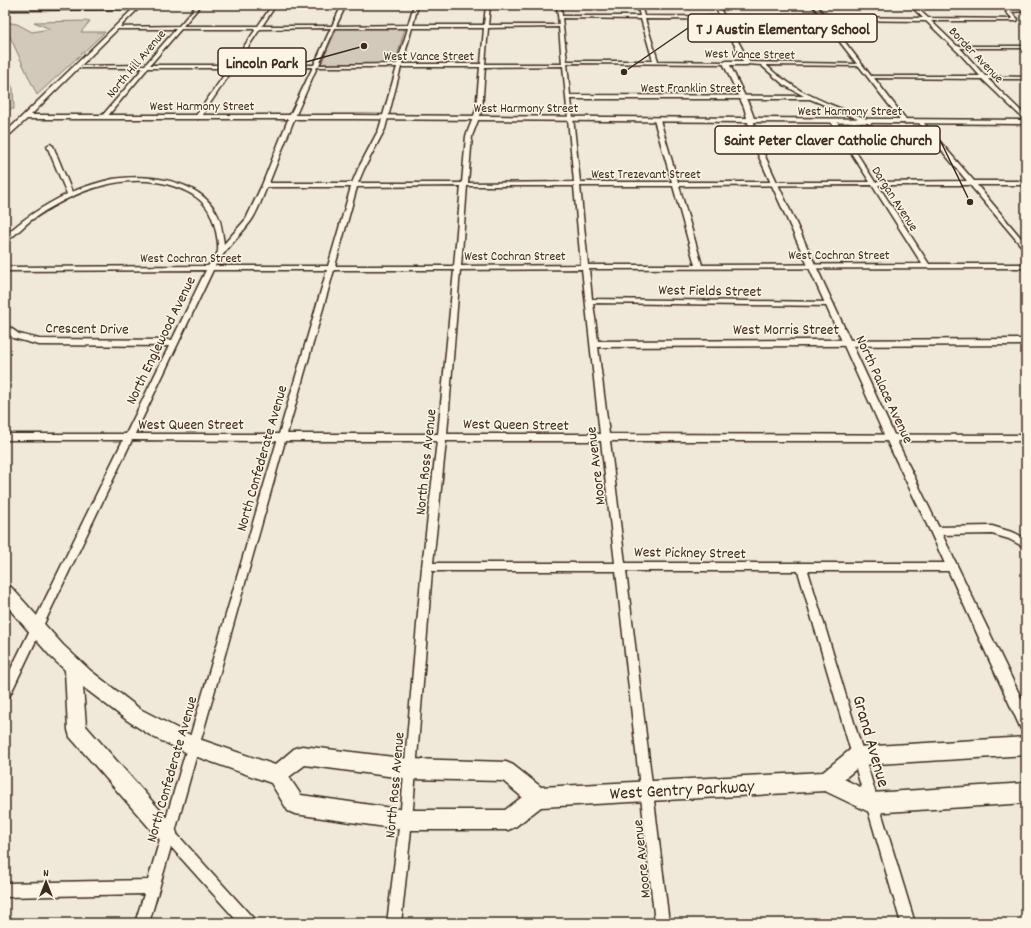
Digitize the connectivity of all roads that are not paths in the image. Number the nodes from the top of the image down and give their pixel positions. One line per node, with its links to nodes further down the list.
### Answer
1 (199, 5): 25 (street, North Hill Avenue)
2 (274, 5): 22 (street)
3 (344, 5): 23 (street, North Englewood Avenue)
4 (416, 5): 19 (street, North Confederate Avenue)
5 (488, 5): 20 (street, North Ross Avenue)
6 (560, 5): 14 (street, Moore Avenue)
7 (639, 5): 15 (street)
8 (716, 5): 16 (street)
9 (814, 5): 17 (street)
10 (912, 5): 18 (street, Border Avenue)
11 (138, 7): 12 (street); 24 (street)
12 (6, 9)
13 (1026, 10): 18 (street)
14 (561, 18): 15 (street); 21 (street, Moore Avenue)
15 (643, 18): 16 (street); 28 (street)
16 (723, 19): 17 (street); 31 (street)
17 (826, 19): 18 (street); 34 (street)
18 (927, 20): 26 (street, Border Avenue)
19 (411, 26): 20 (street); 23 (street); 36 (street, North Confederate Avenue)
20 (486, 26): 21 (street); 33 (street, North Ross Avenue)
21 (562, 26): 29 (street, Moore Avenue)
22 (259, 27): 23 (street); 25 (street); 39 (street)
23 (334, 27): 35 (street, North Englewood Avenue)
24 (118, 28): 25 (street); 37 (street)
25 (180, 28): 38 (street, North Hill Avenue)
26 (955, 47): 27 (street); 41 (street, Border Avenue)
27 (1026, 47)
28 (656, 62): 29 (street, West Vance Street); 30 (street, West Vance Street)
29 (565, 63): 33 (street, West Vance Street); 43 (street, Moore Avenue)
30 (726, 63): 31 (street, West Vance Street); 44 (street, North Palace Avenue)
31 (747, 63): 32 (street, West Vance Street)
32 (763, 64): 34 (street, West Vance Street); 45 (street)
33 (482, 65): 36 (street, West Vance Street); 51 (street, North Ross Avenue)
34 (861, 65): 40 (street)
35 (316, 66): 36 (street, West Vance Street); 39 (street, West Vance Street); 48 (street, North Englewood Avenue)
36 (399, 66): 50 (street, North Confederate Avenue)
37 (76, 67): 38 (street, West Vance Street); 46 (street)
38 (147, 67): 39 (street, West Vance Street); 49 (street, North Hill Avenue)
39 (233, 67): 47 (street)
40 (870, 77): 41 (street); 58 (street)
41 (983, 77): 42 (street); 53 (street, Border Avenue)
42 (1026, 78)
43 (569, 97): 44 (street, West Franklin Street); 52 (street, Moore Avenue)
44 (744, 98): 45 (street, West Franklin Street); 55 (street, North Palace Avenue)
45 (814, 98): 57 (street)
46 (26, 117): 49 (street, West Harmony Street); 61 (street)
47 (198, 117): 48 (street, West Harmony Street); 49 (street, West Harmony Street)
48 (292, 117): 50 (street, West Harmony Street); 71 (street, North Englewood Avenue)
49 (104, 118)
50 (384, 118): 51 (street, West Harmony Street); 65 (street, North Confederate Avenue)
51 (476, 118): 52 (street, West Harmony Street); 66 (street, North Ross Avenue)
52 (570, 119): 54 (street, West Harmony Street); 67 (street, Moore Avenue)
53 (1026, 119)
54 (657, 120): 55 (street, West Harmony Street); 68 (street)
55 (750, 121): 56 (street, West Harmony Street); 69 (street, North Palace Avenue)
56 (834, 122): 57 (street, West Harmony Street); 70 (street, Dargan Avenue)
57 (870, 122): 58 (street, West Harmony Street)
58 (905, 122): 59 (street, West Harmony Street)
59 (921, 122): 60 (street, West Harmony Street); 63 (street)
60 (1026, 122)
61 (5, 137)
62 (50, 146): 72 (street)
63 (973, 183): 64 (street, West Trezevant Street); 70 (street, West Trezevant Street); 74 (street)
64 (1026, 183)
65 (355, 184): 66 (street, West Trezevant Street); 71 (street, West Trezevant Street); 81 (street, North Confederate Avenue)
66 (465, 184): 67 (street, West Trezevant Street); 82 (street, North Ross Avenue)
67 (577, 184): 68 (street, West Trezevant Street); 79 (street, Moore Avenue)
68 (676, 184): 69 (street, West Trezevant Street); 80 (street)
69 (774, 184): 70 (street, West Trezevant Street); 76 (street, North Palace Avenue)
70 (873, 184): 77 (street, Dargan Avenue)
71 (265, 185): 75 (street, North Englewood Avenue)
72 (71, 195): 73 (street); 75 (street)
73 (5, 240)
74 (1026, 248)
75 (221, 251): 84 (street, North Englewood Avenue)
76 (813, 266): 77 (street, West Cochran Street); 80 (street, West Cochran Street); 86 (street, North Palace Avenue)
77 (928, 266): 78 (street, West Cochran Street)
78 (1026, 266)
79 (585, 267): 80 (street, West Cochran Street); 82 (street, West Cochran Street); 85 (street, Moore Avenue)
80 (699, 267)
81 (330, 268): 82 (street, West Cochran Street); 84 (street, West Cochran Street); 95 (street, North Confederate Avenue)
82 (456, 268): 93 (street, North Ross Avenue)
83 (5, 269): 84 (street, West Cochran Street)
84 (210, 269): 89 (street, North Englewood Avenue)
85 (589, 301): 86 (street, West Fields Street); 91 (street, Moore Avenue)
86 (830, 304): 90 (street, North Palace Avenue)
87 (5, 326): 89 (street, Crescent Drive)
88 (1026, 342): 90 (street, West Morris Street)
89 (174, 343): 94 (street, North Englewood Avenue)
90 (847, 343): 91 (street, West Morris Street); 98 (street, North Palace Avenue)
91 (594, 344): 97 (street, Moore Avenue)
92 (5, 437): 94 (street, West Queen Street)
93 (442, 437): 95 (street, West Queen Street); 97 (street, West Queen Street); 102 (street, North Ross Avenue)
94 (128, 438): 95 (street, West Queen Street); 106 (street, North Englewood Avenue)
95 (282, 438): 110 (street, North Confederate Avenue)
96 (1026, 438): 98 (street, West Queen Street)
97 (606, 439): 98 (street, West Queen Street); 101 (street, Moore Avenue)
98 (891, 439): 99 (street, North Palace Avenue)
99 (936, 530): 100 (street); 103 (street, North Palace Avenue)
100 (1026, 544)
101 (620, 566): 102 (street, West Pickney Street); 104 (street, West Pickney Street); 116 (street, Moore Avenue)
102 (427, 567): 113 (street, North Ross Avenue)
103 (952, 567): 104 (street, West Pickney Street); 109 (street, North Palace Avenue)
104 (802, 568): 112 (street, Grand Avenue)
105 (5, 592): 106 (main road)
106 (37, 628): 107 (main road); 108 (street, North Englewood Avenue)
107 (73, 665): 110 (main road); 121 (main road)
108 (5, 693)
109 (1026, 724)
110 (192, 746): 114 (main road); 121 (street, North Confederate Avenue)
111 (1026, 746): 112 (main road)
112 (858, 756): 115 (main road); 119 (street, Grand Avenue)
113 (410, 769): 114 (main road); 118 (main road); 120 (street, North Ross Avenue)
114 (277, 775): 120 (main road)
115 (826, 781): 116 (main road, West Gentry Parkway); 119 (main road, West Gentry Parkway)
116 (647, 792): 118 (main road, West Gentry Parkway); 127 (street, Moore Avenue)
117 (1026, 793): 119 (main road, West Gentry Parkway)
118 (538, 796): 120 (main road)
119 (871, 803): 128 (street, Grand Avenue)
120 (406, 820): 126 (street, North Ross Avenue)
121 (167, 833): 122 (street, North Confederate Avenue); 125 (street)
122 (153, 887): 123 (street); 124 (street, North Confederate Avenue)
123 (5, 890)
124 (142, 923)
125 (248, 923)
126 (394, 923)
127 (662, 923)
128 (908, 923)

